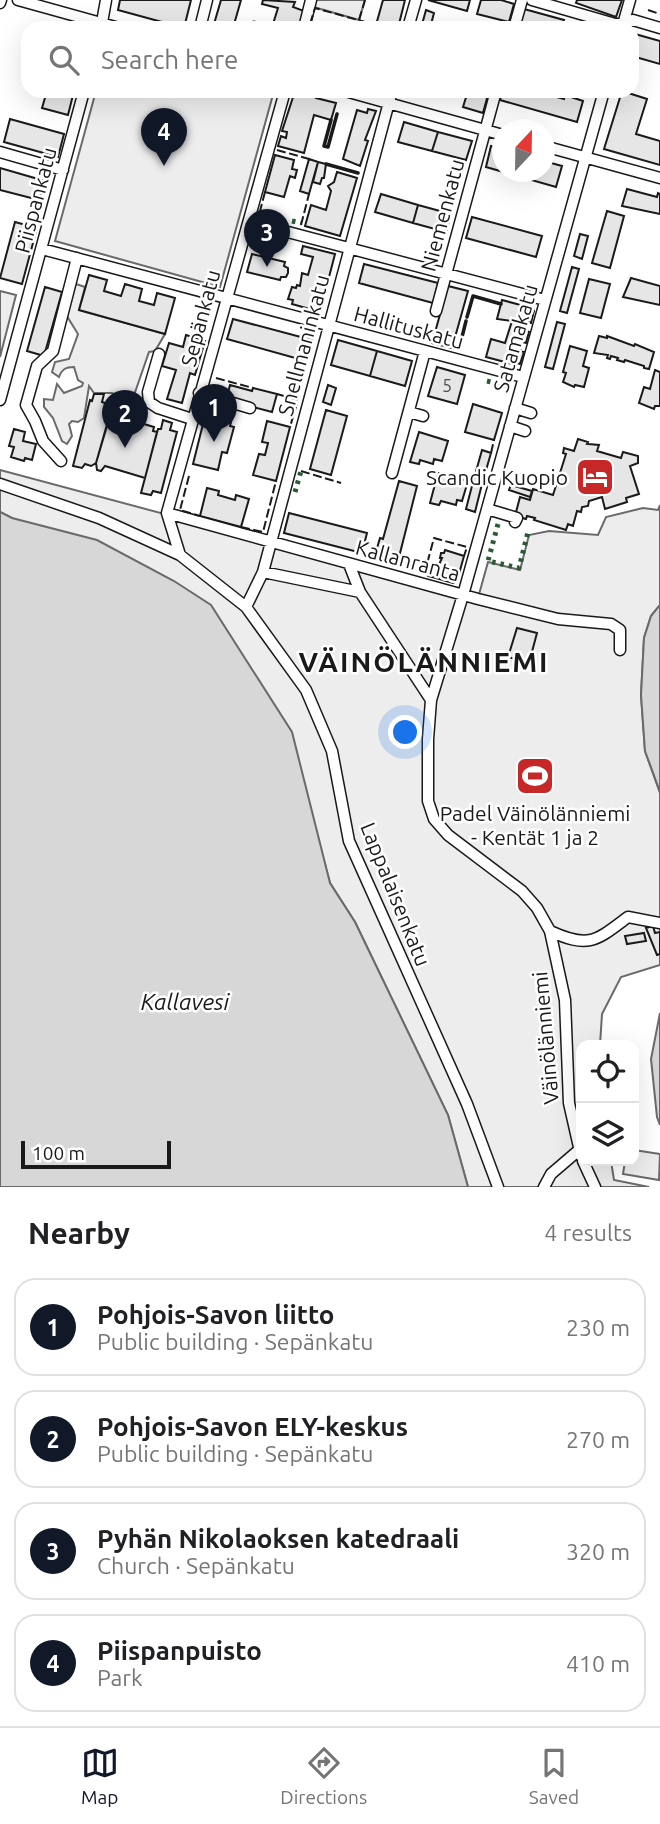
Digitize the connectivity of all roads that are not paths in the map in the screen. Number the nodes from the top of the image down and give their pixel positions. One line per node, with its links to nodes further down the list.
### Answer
1 (18, 0): 9 (street)
2 (106, 0): 10 (street)
3 (207, 0): 11 (street)
4 (311, 0): 12 (street)
5 (416, 0): 13 (street)
6 (522, 0): 14 (street)
7 (532, 0): 15 (street)
8 (629, 0): 16 (street)
9 (86, 21)
10 (103, 21)
11 (202, 21)
12 (306, 21)
13 (410, 21)
14 (516, 21)
15 (605, 21)
16 (623, 21)
17 (639, 22): 18 (street)
18 (660, 28)
19 (82, 98): 31 (street, Piispankatu)
20 (283, 98): 38 (street, Sepänkatu)
21 (371, 98): 25 (street)
22 (390, 98): 25 (street, Snellmaninkatu)
23 (494, 98): 26 (street, Niemenkatu)
24 (602, 98): 30 (street, Satamakatu)
25 (389, 103): 26 (street); 35 (street, Snellmaninkatu)
26 (485, 130): 27 (street); 37 (street, Niemenkatu)
27 (492, 132)
28 (555, 149): 30 (street)
29 (0, 152): 31 (street)
30 (585, 158): 32 (street); 39 (street, Satamakatu)
31 (63, 170): 34 (street, Piispankatu)
32 (660, 178)
33 (254, 223): 35 (street)
34 (42, 249): 36 (street, Hallituskatu); 46 (street, Piispankatu)
35 (349, 249): 37 (street); 41 (street, Snellmaninkatu)
36 (78, 258): 38 (street, Hallituskatu); 55 (street)
37 (446, 274): 39 (street); 40 (street, Niemenkatu)
38 (225, 298): 41 (street, Hallituskatu); 45 (street, Sepänkatu)
39 (545, 300): 44 (street, Satamakatu)
40 (436, 311)
41 (328, 325): 42 (street, Hallituskatu); 61 (street, Snellmaninkatu)
42 (425, 351): 44 (street, Hallituskatu); 49 (street)
43 (159, 354): 52 (street)
44 (523, 377): 48 (street, Satamakatu)
45 (199, 393): 47 (street); 52 (street, Sepänkatu)
46 (0, 400)
47 (250, 408)
48 (515, 408): 50 (street); 53 (street, Satamakatu)
49 (408, 412): 51 (street); 56 (street)
50 (531, 413)
51 (423, 416)
52 (192, 419): 59 (street, Sepänkatu)
53 (510, 426): 54 (street); 58 (street, Satamakatu)
54 (525, 431)
55 (61, 461)
56 (392, 473)
57 (0, 484): 62 (street, Lappalaisenkatu)
58 (487, 509): 60 (street); 66 (street, Satamakatu)
59 (167, 513): 61 (street, Kallanranta); 62 (street)
60 (515, 522)
61 (271, 542): 63 (street, Kallanranta); 64 (street, Snellmaninkatu)
62 (180, 555): 67 (street, Lappalaisenkatu)
63 (349, 564): 65 (street); 66 (street, Kallanranta)
64 (263, 572): 65 (street); 67 (street, Snellmaninkatu)
65 (360, 592): 69 (street)
66 (463, 595): 68 (street, Kallanranta); 69 (street, Väinölänniemi)
67 (246, 607): 75 (street, Lappalaisenkatu)
68 (620, 650)
69 (431, 700): 71 (street, Väinölänniemi)
70 (660, 923): 71 (street)
71 (550, 931): 72 (street, Väinölänniemi)
72 (576, 1134)
73 (576, 1157): 76 (street)
74 (586, 1166): 77 (street, Väinölänniemi)
75 (498, 1187)
76 (544, 1187)
77 (595, 1187)

